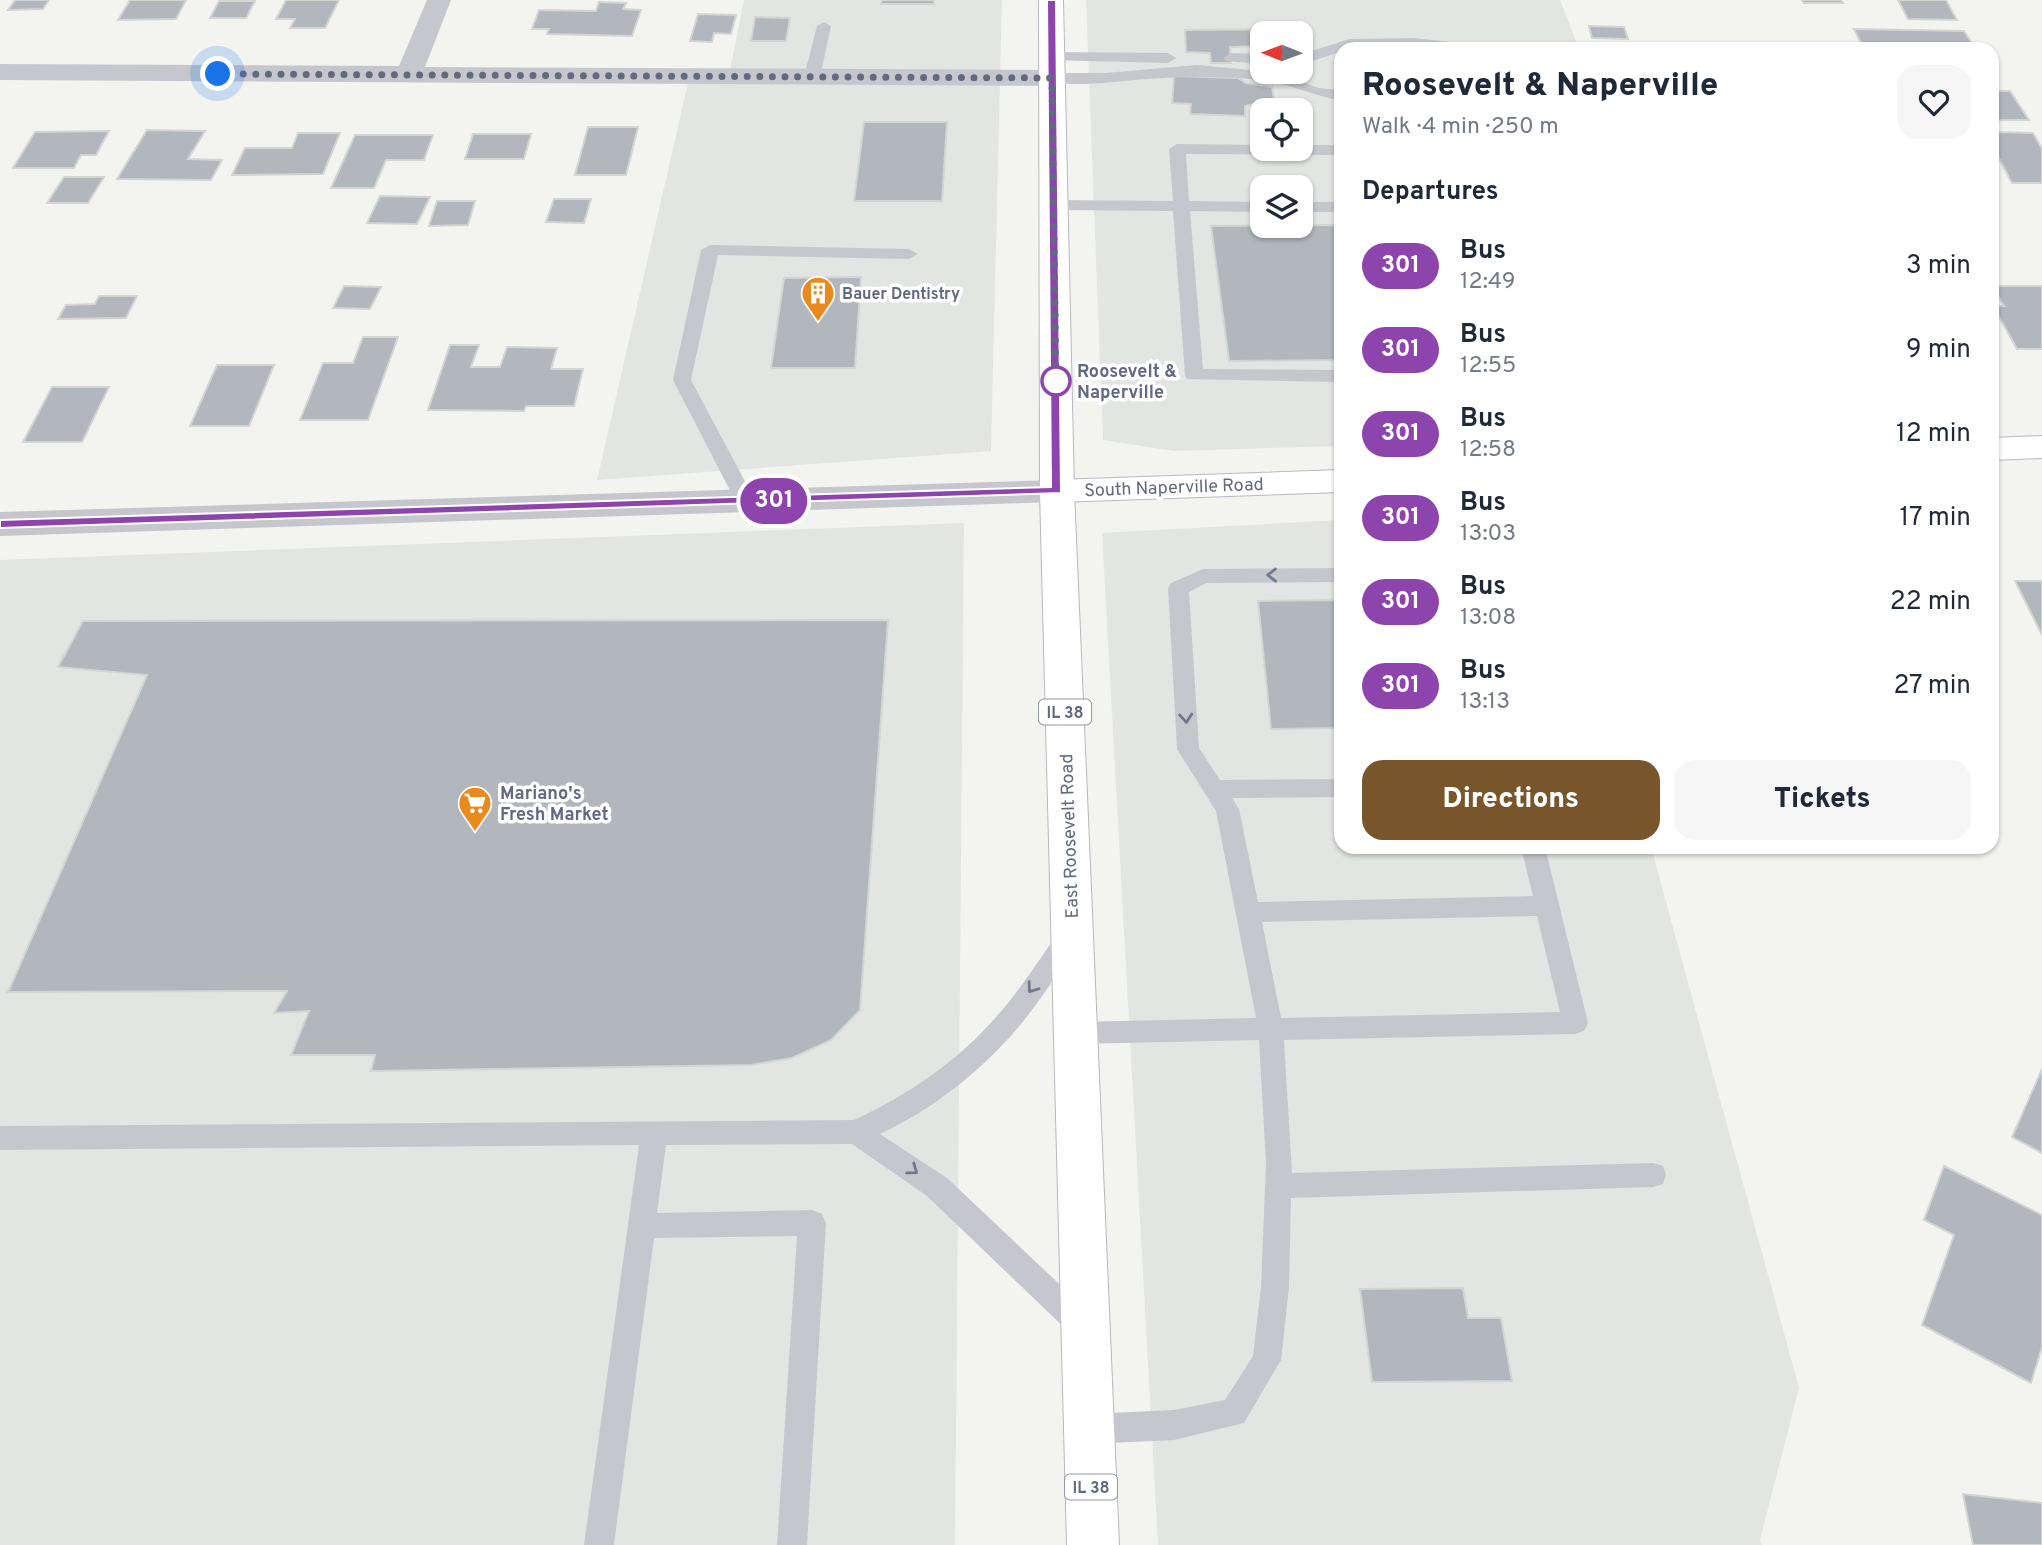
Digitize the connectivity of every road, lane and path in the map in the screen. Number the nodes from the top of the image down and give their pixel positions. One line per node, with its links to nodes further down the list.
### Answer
1 (439, 0): 11 (street)
2 (1051, 0): 9 (main road, East Roosevelt Road / IL 38)
3 (824, 26): 12 (lane)
4 (1334, 49): 5 (lane)
5 (1313, 56)
6 (1210, 58): 9 (lane)
7 (1231, 58): 8 (lane)
8 (1250, 59)
9 (1052, 68): 12 (street); 13 (lane); 15 (main road, East Roosevelt Road / IL 38)
10 (0, 72): 11 (street)
11 (409, 75): 12 (street)
12 (812, 77)
13 (1334, 94)
14 (1334, 150): 16 (lane)
15 (1053, 205): 16 (lane); 25 (main road, East Roosevelt Road / IL 38)
16 (1181, 206): 17 (lane); 21 (lane)
17 (1250, 207)
18 (1313, 207): 19 (lane)
19 (1334, 207)
20 (909, 254): 26 (lane)
21 (1334, 376)
22 (2042, 447): 23 (main road)
23 (1999, 449)
24 (1334, 481): 25 (main road, South Naperville Road)
25 (1057, 491): 26 (street, South Naperville Road); 34 (main road, East Roosevelt Road / IL 38)
26 (746, 502): 27 (street, South Naperville Road)
27 (2, 528)
28 (1334, 575): 30 (lane, one-way to 30)
29 (1334, 788): 30 (lane)
30 (1214, 789): 33 (lane)
31 (1535, 854): 32 (lane)
32 (1547, 906): 33 (lane); 35 (lane)
33 (1248, 912): 35 (lane)
34 (1072, 933): 36 (main road, East Roosevelt Road / IL 38); 37 (lane, one-way to 37)
35 (1271, 1029): 36 (lane); 41 (lane)
36 (1076, 1033): 43 (main road, East Roosevelt Road / IL 38)
37 (856, 1132): 38 (lane); 43 (lane, one-way to 43)
38 (654, 1134): 39 (lane); 42 (lane)
39 (0, 1138)
40 (1653, 1175): 41 (lane)
41 (1278, 1186): 44 (lane)
42 (642, 1226): 45 (lane); 46 (lane)
43 (1086, 1329): 44 (main road, East Roosevelt Road / IL 38)
44 (1089, 1429): 47 (main road, East Roosevelt Road / IL 38)
45 (599, 1545)
46 (792, 1545)
47 (1093, 1545)

